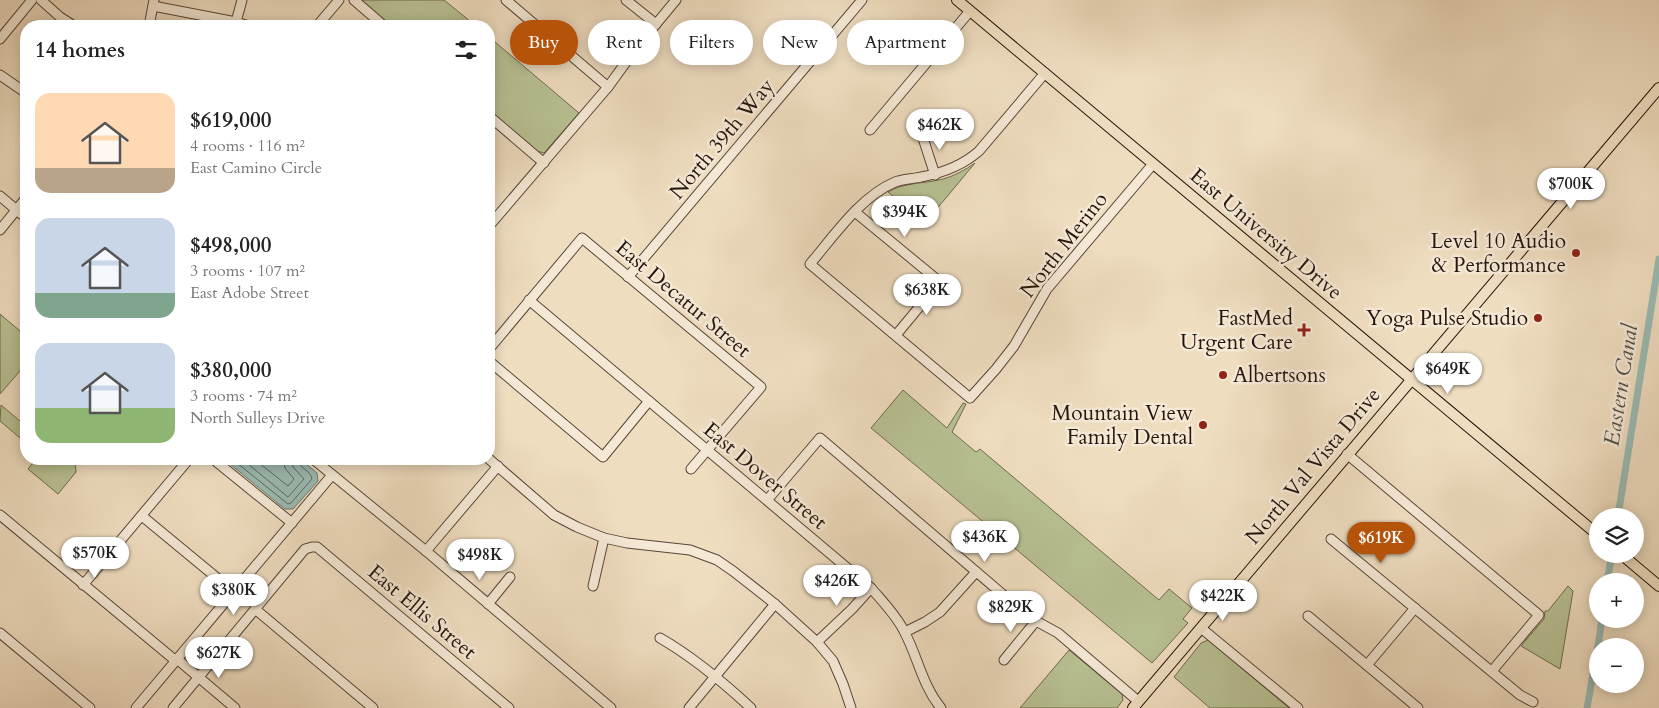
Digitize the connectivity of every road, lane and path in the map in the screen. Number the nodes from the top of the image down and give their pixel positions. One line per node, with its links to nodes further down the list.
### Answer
1 (32, 0): 21 (street)
2 (40, 0): 13 (street)
3 (242, 0): 16 (street)
4 (339, 0): 17 (street)
5 (354, 0): 18 (street)
6 (506, 0): 25 (street)
7 (626, 0): 19 (street)
8 (676, 0): 20 (street)
9 (862, 0): 41 (street, North 39th Way)
10 (957, 0): 12 (main road, East University Drive)
11 (153, 3): 14 (street); 15 (street)
12 (970, 11): 23 (main road, East University Drive); 29 (street)
13 (65, 20)
14 (150, 20)
15 (227, 20)
16 (237, 20)
17 (322, 20)
18 (377, 20)
19 (651, 20)
20 (659, 20)
21 (0, 38)
22 (625, 65): 25 (street)
23 (1045, 73): 32 (main road, East University Drive); 33 (street)
24 (0, 75): 27 (street)
25 (608, 87): 31 (street)
26 (1659, 88): 46 (main road, North Val Vista Drive)
27 (20, 89)
28 (495, 121): 31 (street)
29 (870, 130)
30 (922, 135): 33 (street)
31 (544, 164): 39 (street)
32 (1153, 164): 43 (street, North Merino); 46 (main road, East University Drive)
33 (934, 175): 37 (street)
34 (0, 196): 36 (street)
35 (20, 205): 36 (street)
36 (16, 210): 38 (street); 40 (street)
37 (855, 212): 43 (street); 43 (street)
38 (20, 213)
39 (495, 219)
40 (0, 230)
41 (628, 277): 42 (street, East Decatur Street); 48 (street, East Decatur Street)
42 (530, 300): 44 (street); 47 (street, East Dover Street)
43 (896, 335)
44 (495, 341)
45 (495, 366): 47 (street)
46 (1411, 379): 49 (main road, North Val Vista Drive); 61 (main road, East University Drive)
47 (649, 401): 48 (street, East Dover Street)
48 (708, 450): 55 (street); 57 (street, East Dover Street)
49 (1347, 454): 79 (main road, North Val Vista Drive); 87 (street)
50 (495, 464): 54 (street)
51 (184, 465): 59 (street)
52 (220, 465): 60 (street)
53 (320, 465): 56 (street)
54 (498, 466): 62 (street); 64 (street)
55 (691, 469)
56 (332, 475): 60 (street); 64 (street)
57 (768, 499): 66 (street); 71 (street, East Dover Street)
58 (0, 515): 68 (street)
59 (142, 516): 68 (street); 72 (street)
60 (292, 523): 72 (street)
61 (1589, 527)
62 (604, 538): 69 (street); 74 (street)
63 (1331, 540): 75 (street)
64 (426, 551): 73 (street)
65 (1632, 563): 70 (main road)
66 (976, 572): 78 (street); 80 (street)
67 (510, 577): 73 (street)
68 (83, 585): 84 (street)
69 (593, 586)
70 (1659, 586)
71 (871, 588): 80 (street, East Dover Street); 83 (street)
72 (234, 592): 84 (street)
73 (488, 604): 98 (street)
74 (775, 604): 83 (street); 88 (street)
75 (1415, 608): 86 (street); 87 (street)
76 (256, 609): 89 (street); 96 (street); 97 (street, East Ellis Street)
77 (1308, 616): 86 (street)
78 (1036, 621): 85 (street); 91 (street)
79 (1201, 628): 91 (main road, North Val Vista Drive); 103 (street)
80 (905, 632): 102 (street, East Dover Street)
81 (0, 633): 92 (street)
82 (660, 638): 88 (street)
83 (817, 642): 101 (street)
84 (177, 660): 89 (street); 93 (street)
85 (1004, 660)
86 (1367, 665): 104 (street)
87 (1492, 671): 90 (street)
88 (715, 676): 99 (street); 100 (street)
89 (199, 678): 94 (street); 95 (street)
90 (1533, 702)
91 (1136, 704)
92 (90, 708)
93 (136, 708)
94 (173, 708)
95 (235, 708)
96 (373, 708)
97 (509, 708)
98 (611, 708)
99 (689, 708)
100 (751, 708)
101 (851, 708)
102 (941, 708)
103 (1298, 708)
104 (1418, 708)

